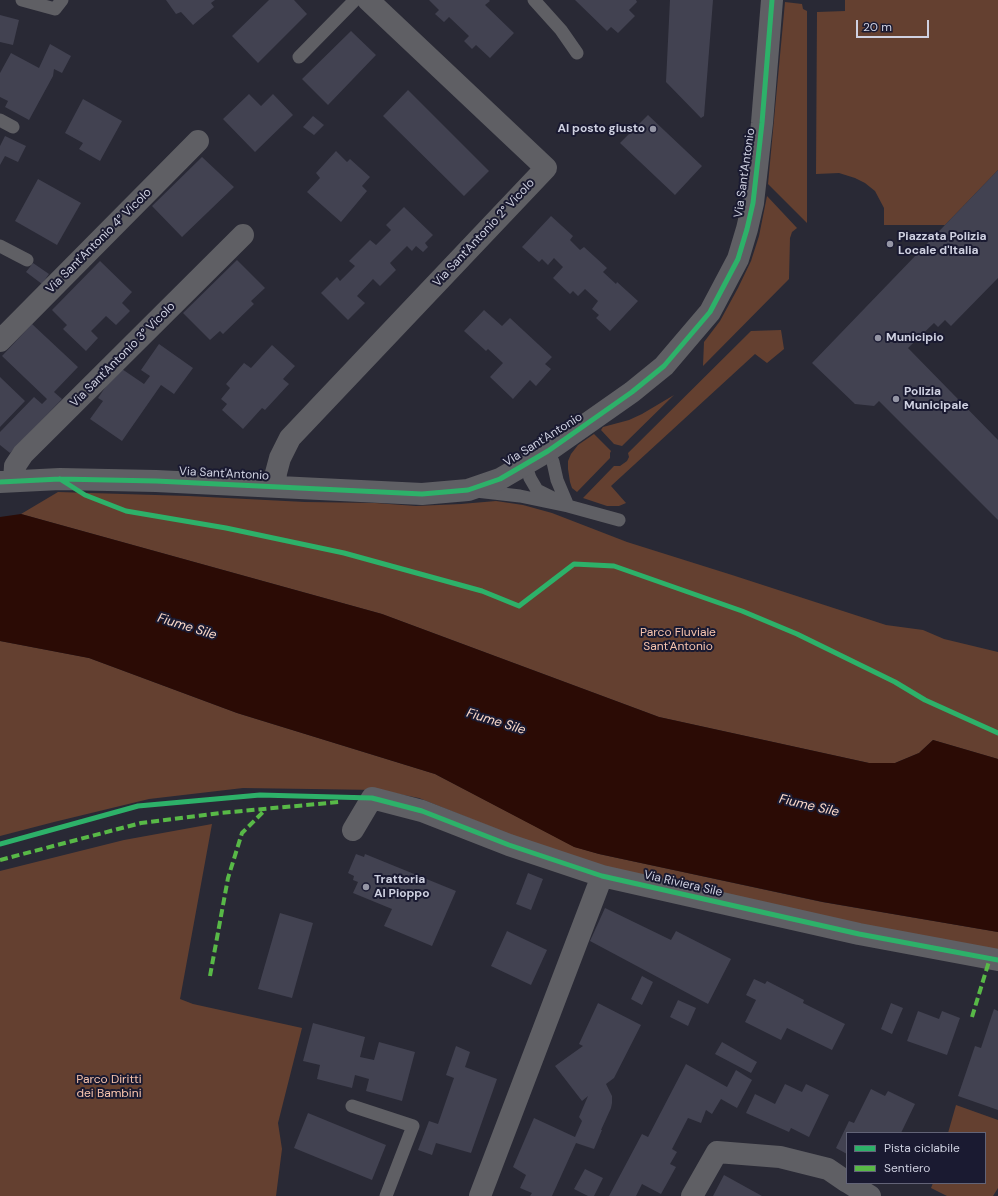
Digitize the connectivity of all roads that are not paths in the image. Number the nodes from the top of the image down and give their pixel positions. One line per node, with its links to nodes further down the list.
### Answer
1 (22, 0): 2 (lane)
2 (62, 0)
3 (355, 0): 8 (lane)
4 (368, 0): 19 (street, Via Sant'Antonio 2° Vicolo)
5 (534, 0): 7 (lane)
6 (772, 0): 16 (street, Via Sant'Antonio)
7 (577, 53)
8 (299, 57)
9 (0, 120): 10 (lane)
10 (13, 127)
11 (198, 141): 15 (street, Via Sant'Antonio 4° Vicolo)
12 (243, 235): 18 (street, Via Sant'Antonio 3° Vicolo)
13 (0, 246): 14 (lane)
14 (27, 260)
15 (0, 341)
16 (548, 451): 17 (street, Via Sant'Antonio); 21 (lane)
17 (525, 464): 20 (street, Via Sant'Antonio); 21 (lane)
18 (7, 481): 19 (street, Via Sant'Antonio)
19 (275, 486): 20 (street, Via Sant'Antonio)
20 (468, 490): 21 (lane)
21 (568, 506): 22 (lane)
22 (619, 520)
23 (353, 830): 24 (street, Via Riviera Sile)
24 (602, 876): 25 (street, Via Riviera Sile); 30 (street)
25 (998, 960)
26 (352, 1106): 29 (lane)
27 (846, 1181): 31 (street)
28 (851, 1184): 32 (street)
29 (386, 1196)
30 (480, 1196)
31 (692, 1196)
32 (870, 1196)

